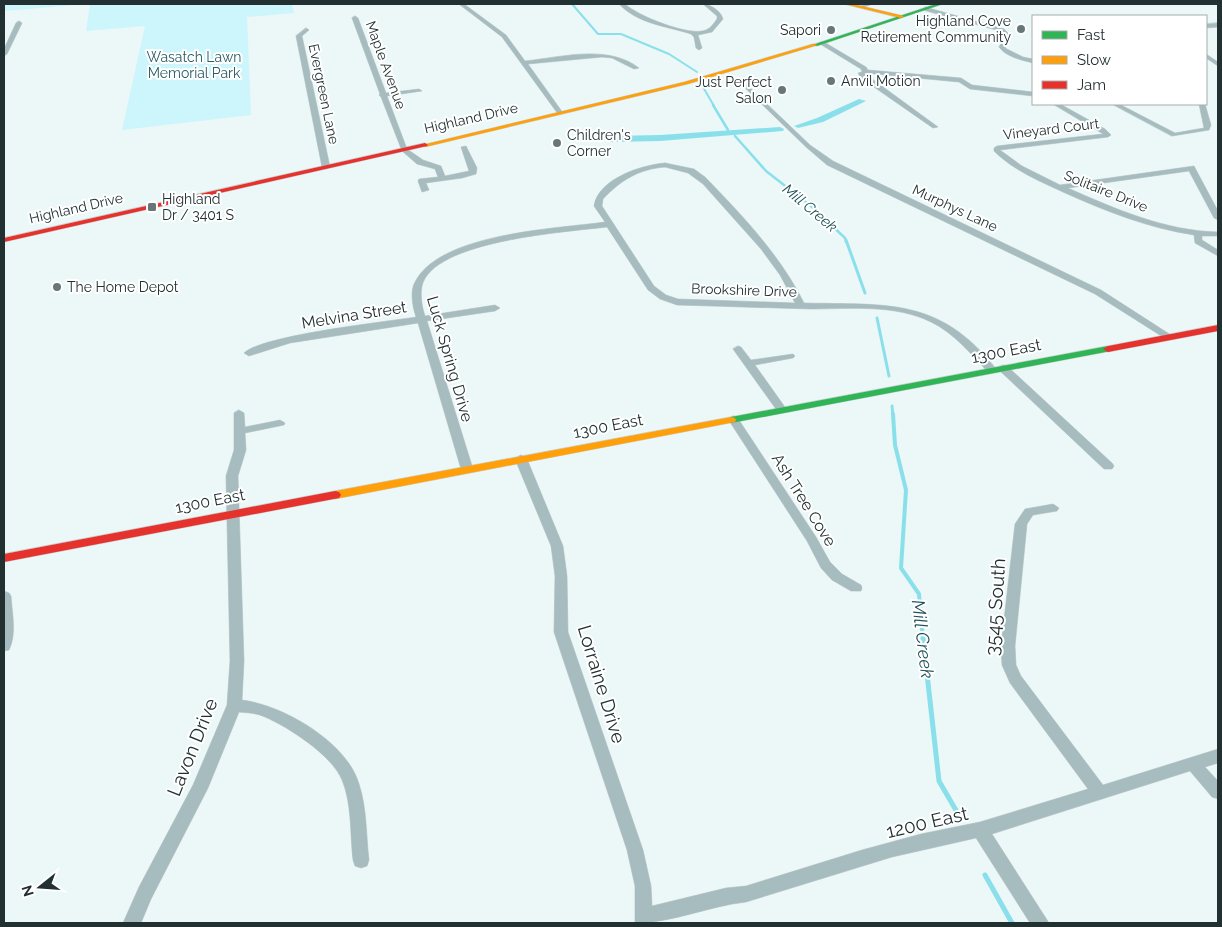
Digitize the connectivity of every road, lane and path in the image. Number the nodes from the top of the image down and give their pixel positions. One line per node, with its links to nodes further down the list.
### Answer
1 (461, 4): 18 (street)
2 (622, 4): 12 (street)
3 (705, 4): 12 (street)
4 (847, 4): 6 (main road)
5 (940, 4): 7 (main road, Highland Drive)
6 (866, 6): 8 (main road)
7 (925, 8): 8 (main road, Highland Drive); 17 (street)
8 (902, 16): 13 (main road, Highland Drive)
9 (355, 18): 25 (street, Maple Avenue)
10 (19, 23): 15 (street)
11 (306, 30): 34 (street, Evergreen Lane)
12 (695, 34): 14 (street)
13 (819, 44): 21 (street); 29 (main road, Highland Drive)
14 (699, 48)
15 (4, 54)
16 (1207, 57): 19 (street)
17 (1032, 61)
18 (524, 63): 20 (street); 29 (street)
19 (1218, 64)
20 (636, 68)
21 (863, 72): 24 (street); 30 (street)
22 (744, 84): 50 (street, Murphys Lane)
23 (419, 91): 25 (street)
24 (1032, 94)
25 (382, 95): 33 (street, Maple Avenue)
26 (1058, 105): 32 (street, Vineyard Court)
27 (1117, 105): 28 (street)
28 (1202, 105)
29 (560, 113): 33 (main road, Highland Drive)
30 (935, 127)
31 (464, 147): 35 (street)
32 (997, 148): 36 (street, Solitaire Drive)
33 (404, 150): 34 (main road, Highland Drive); 35 (street)
34 (326, 167): 44 (main road, Highland Drive)
35 (443, 178): 37 (street)
36 (1062, 187): 38 (street); 42 (street, Solitaire Drive)
37 (425, 190)
38 (1209, 201): 39 (street); 40 (street)
39 (1218, 202)
40 (1218, 218)
41 (610, 224): 46 (street, Brookshire Drive); 46 (street, Brookshire Drive); 48 (street, Luck Spring Drive)
42 (1198, 233): 43 (street, Solitaire Drive); 45 (street)
43 (1218, 234)
44 (4, 240)
45 (1218, 254)
46 (801, 306): 55 (street, Brookshire Drive)
47 (495, 308): 48 (street, Melvina Street)
48 (421, 319): 52 (street, Melvina Street); 63 (street, Luck Spring Drive)
49 (1218, 328): 50 (main road, 1300 East)
50 (1170, 337): 55 (main road, 1300 East)
51 (738, 349): 54 (street)
52 (249, 353)
53 (790, 356): 54 (street)
54 (749, 363): 56 (street)
55 (998, 369): 56 (main road, 1300 East); 62 (street, Brookshire Drive)
56 (782, 410): 58 (main road, 1300 East)
57 (239, 412): 60 (street, Lavon Drive)
58 (733, 419): 61 (main road, 1300 East); 67 (street, Ash Tree Cove)
59 (280, 424): 60 (street)
60 (240, 431): 65 (street, Lavon Drive)
61 (521, 459): 63 (main road, 1300 East); 77 (street, Lorraine Drive)
62 (1108, 466)
63 (467, 469): 65 (main road, 1300 East)
64 (1053, 508): 74 (street, 3545 South)
65 (232, 514): 66 (main road, 1300 East); 70 (street, Lavon Drive)
66 (4, 558)
67 (856, 588)
68 (4, 596): 69 (street)
69 (4, 646)
70 (234, 705): 76 (street); 78 (street, Lavon Drive)
71 (1218, 756): 72 (street, 1200 East)
72 (1193, 764): 73 (street); 74 (street, 1200 East)
73 (1218, 792)
74 (1100, 793): 75 (street, 1200 East)
75 (980, 830): 77 (street, 1200 East); 79 (street)
76 (361, 860)
77 (644, 920)
78 (132, 923)
79 (1040, 923)

